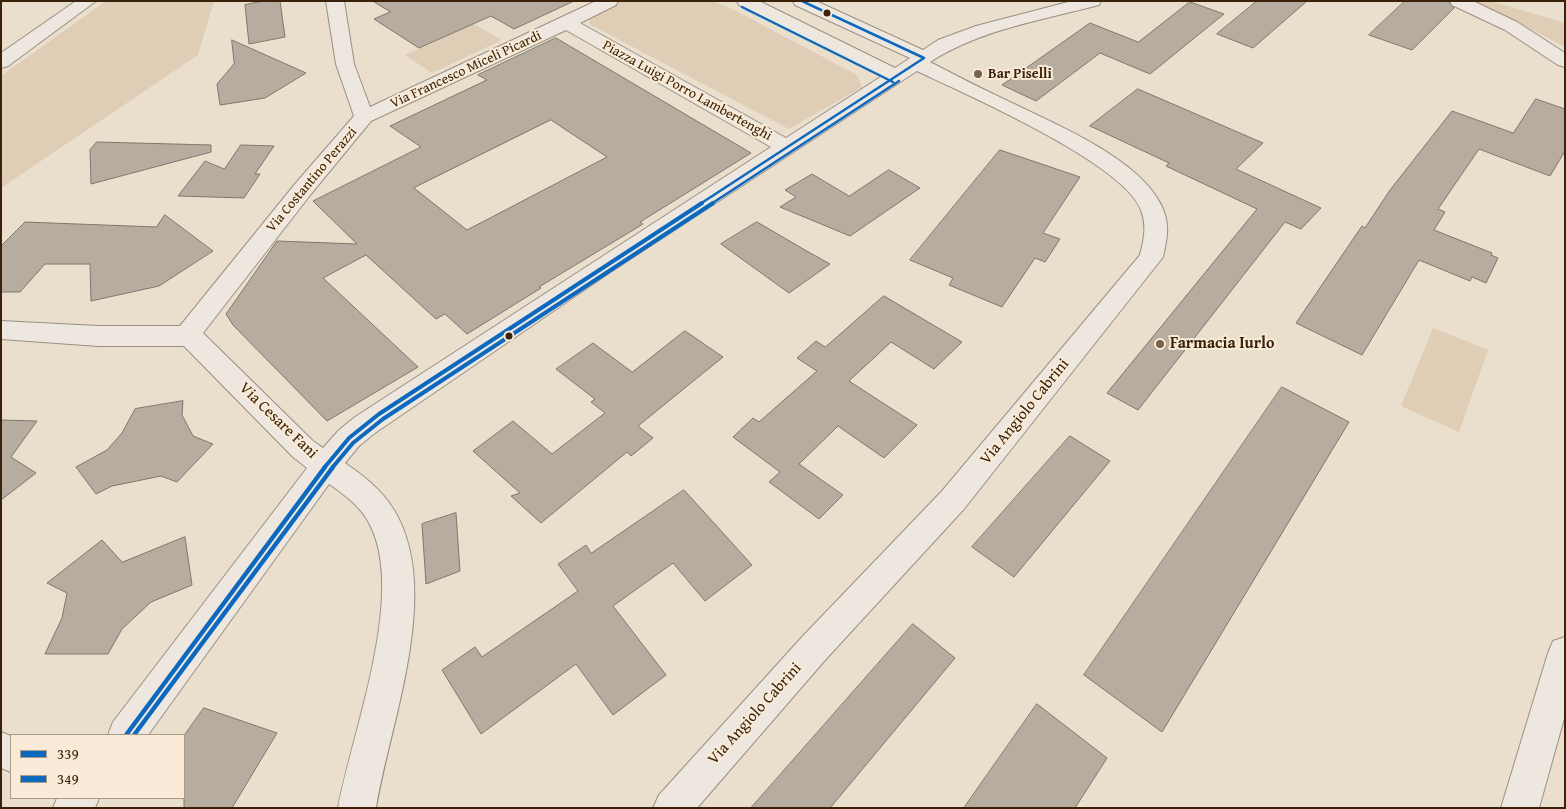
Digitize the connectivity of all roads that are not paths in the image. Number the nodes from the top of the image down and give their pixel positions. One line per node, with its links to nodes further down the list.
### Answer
1 (88, 1): 12 (street)
2 (335, 1): 14 (street, Via Costantino Perazzi)
3 (610, 1): 8 (street)
4 (745, 1): 10 (street)
5 (801, 1): 9 (street)
6 (1093, 1): 13 (street, Piazza Luigi Porro Lambertenghi)
7 (1458, 1): 11 (street)
8 (567, 23): 14 (street, Via Francesco Miceli Picardi); 15 (street, Piazza Luigi Porro Lambertenghi)
9 (891, 42): 10 (street); 13 (street)
10 (863, 59): 13 (street)
11 (1565, 61)
12 (1, 62)
13 (912, 66): 15 (street, Piazza Luigi Porro Lambertenghi); 22 (street, Via Angiolo Cabrini)
14 (364, 117): 17 (street, Via Costantino Perazzi)
15 (787, 147): 18 (street)
16 (1, 330): 17 (street)
17 (186, 337): 18 (street, Via Cesare Fani)
18 (325, 466): 20 (street, Via Cesare Fani); 21 (street)
19 (1565, 653): 23 (street)
20 (127, 734)
21 (357, 808)
22 (672, 808)
23 (1520, 808)

